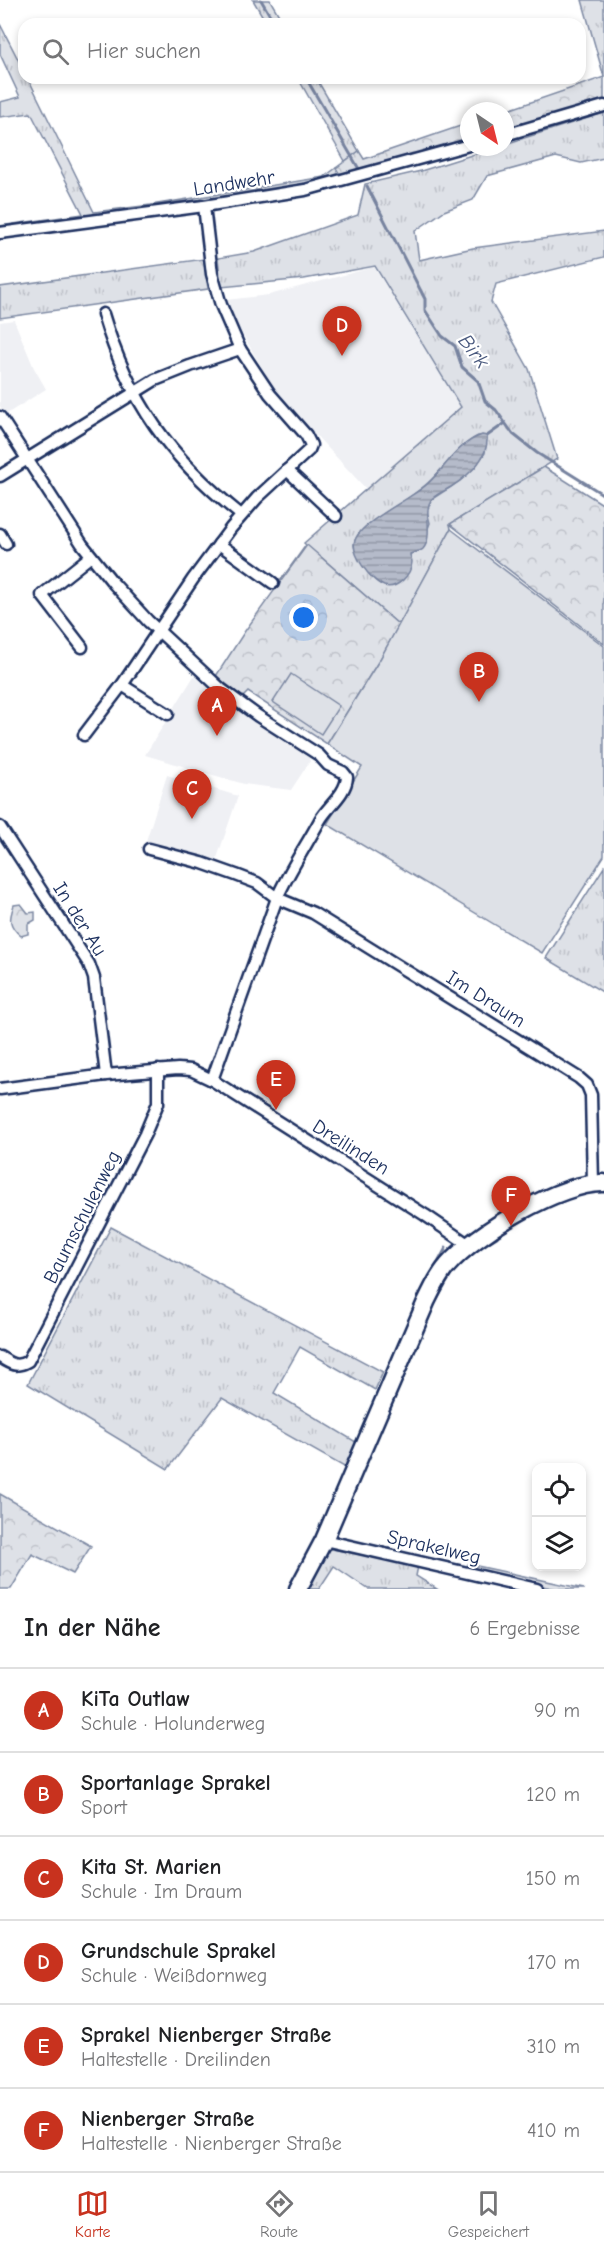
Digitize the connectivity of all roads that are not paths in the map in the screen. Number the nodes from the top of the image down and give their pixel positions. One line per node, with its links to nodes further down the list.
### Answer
1 (604, 106): 2 (street)
2 (514, 132)
3 (460, 148): 4 (street, Landwehr)
4 (204, 206): 5 (street, Landwehr); 7 (street)
5 (0, 234)
6 (103, 314): 8 (street)
7 (240, 349): 8 (street); 11 (street)
8 (134, 393): 10 (street); 13 (street)
9 (0, 417): 10 (street)
10 (27, 459): 12 (street); 18 (street)
11 (287, 470): 13 (street); 14 (street)
12 (0, 476)
13 (241, 515): 17 (street)
14 (336, 516)
15 (0, 534): 16 (street)
16 (6, 544)
17 (219, 544): 19 (street); 20 (street)
18 (91, 556): 20 (street); 21 (street)
19 (273, 583)
20 (158, 632): 22 (street); 27 (street)
21 (82, 647)
22 (122, 685): 23 (street); 24 (street)
23 (168, 714)
24 (84, 735)
25 (0, 827): 29 (street, In der Au)
26 (149, 849): 27 (street, Im Draum)
27 (277, 898): 30 (street); 32 (street, Im Draum)
28 (158, 1070): 29 (street, Dreilinden); 30 (street, Dreilinden); 34 (street, Baumschulenweg)
29 (106, 1075): 31 (street, Dreilinden)
30 (213, 1080): 33 (street, Dreilinden)
31 (0, 1089)
32 (599, 1183): 33 (street)
33 (469, 1245): 35 (street)
34 (0, 1357)
35 (324, 1540): 36 (street); 37 (street, Sprakelweg)
36 (298, 1589)
37 (537, 1589)

